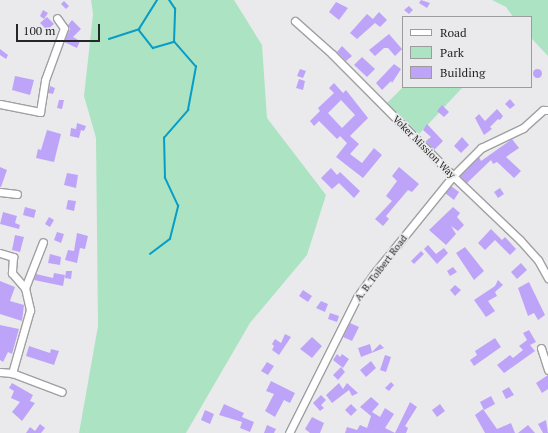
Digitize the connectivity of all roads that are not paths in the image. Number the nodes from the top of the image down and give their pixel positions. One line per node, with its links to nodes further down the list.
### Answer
1 (57, 18): 3 (street)
2 (295, 21): 5 (street, Voker Mission Way)
3 (0, 104)
4 (548, 110): 5 (street, A. B. Tolbert Road)
5 (453, 176): 10 (street, Voker Mission Way); 17 (street, A. B. Tolbert Road)
6 (0, 192): 7 (street)
7 (17, 194)
8 (43, 242): 11 (street)
9 (0, 253): 11 (street)
10 (548, 278)
11 (25, 288): 15 (street)
12 (541, 348): 13 (street)
13 (548, 370)
14 (0, 372): 15 (street)
15 (12, 373): 16 (street)
16 (62, 392)
17 (289, 433)

